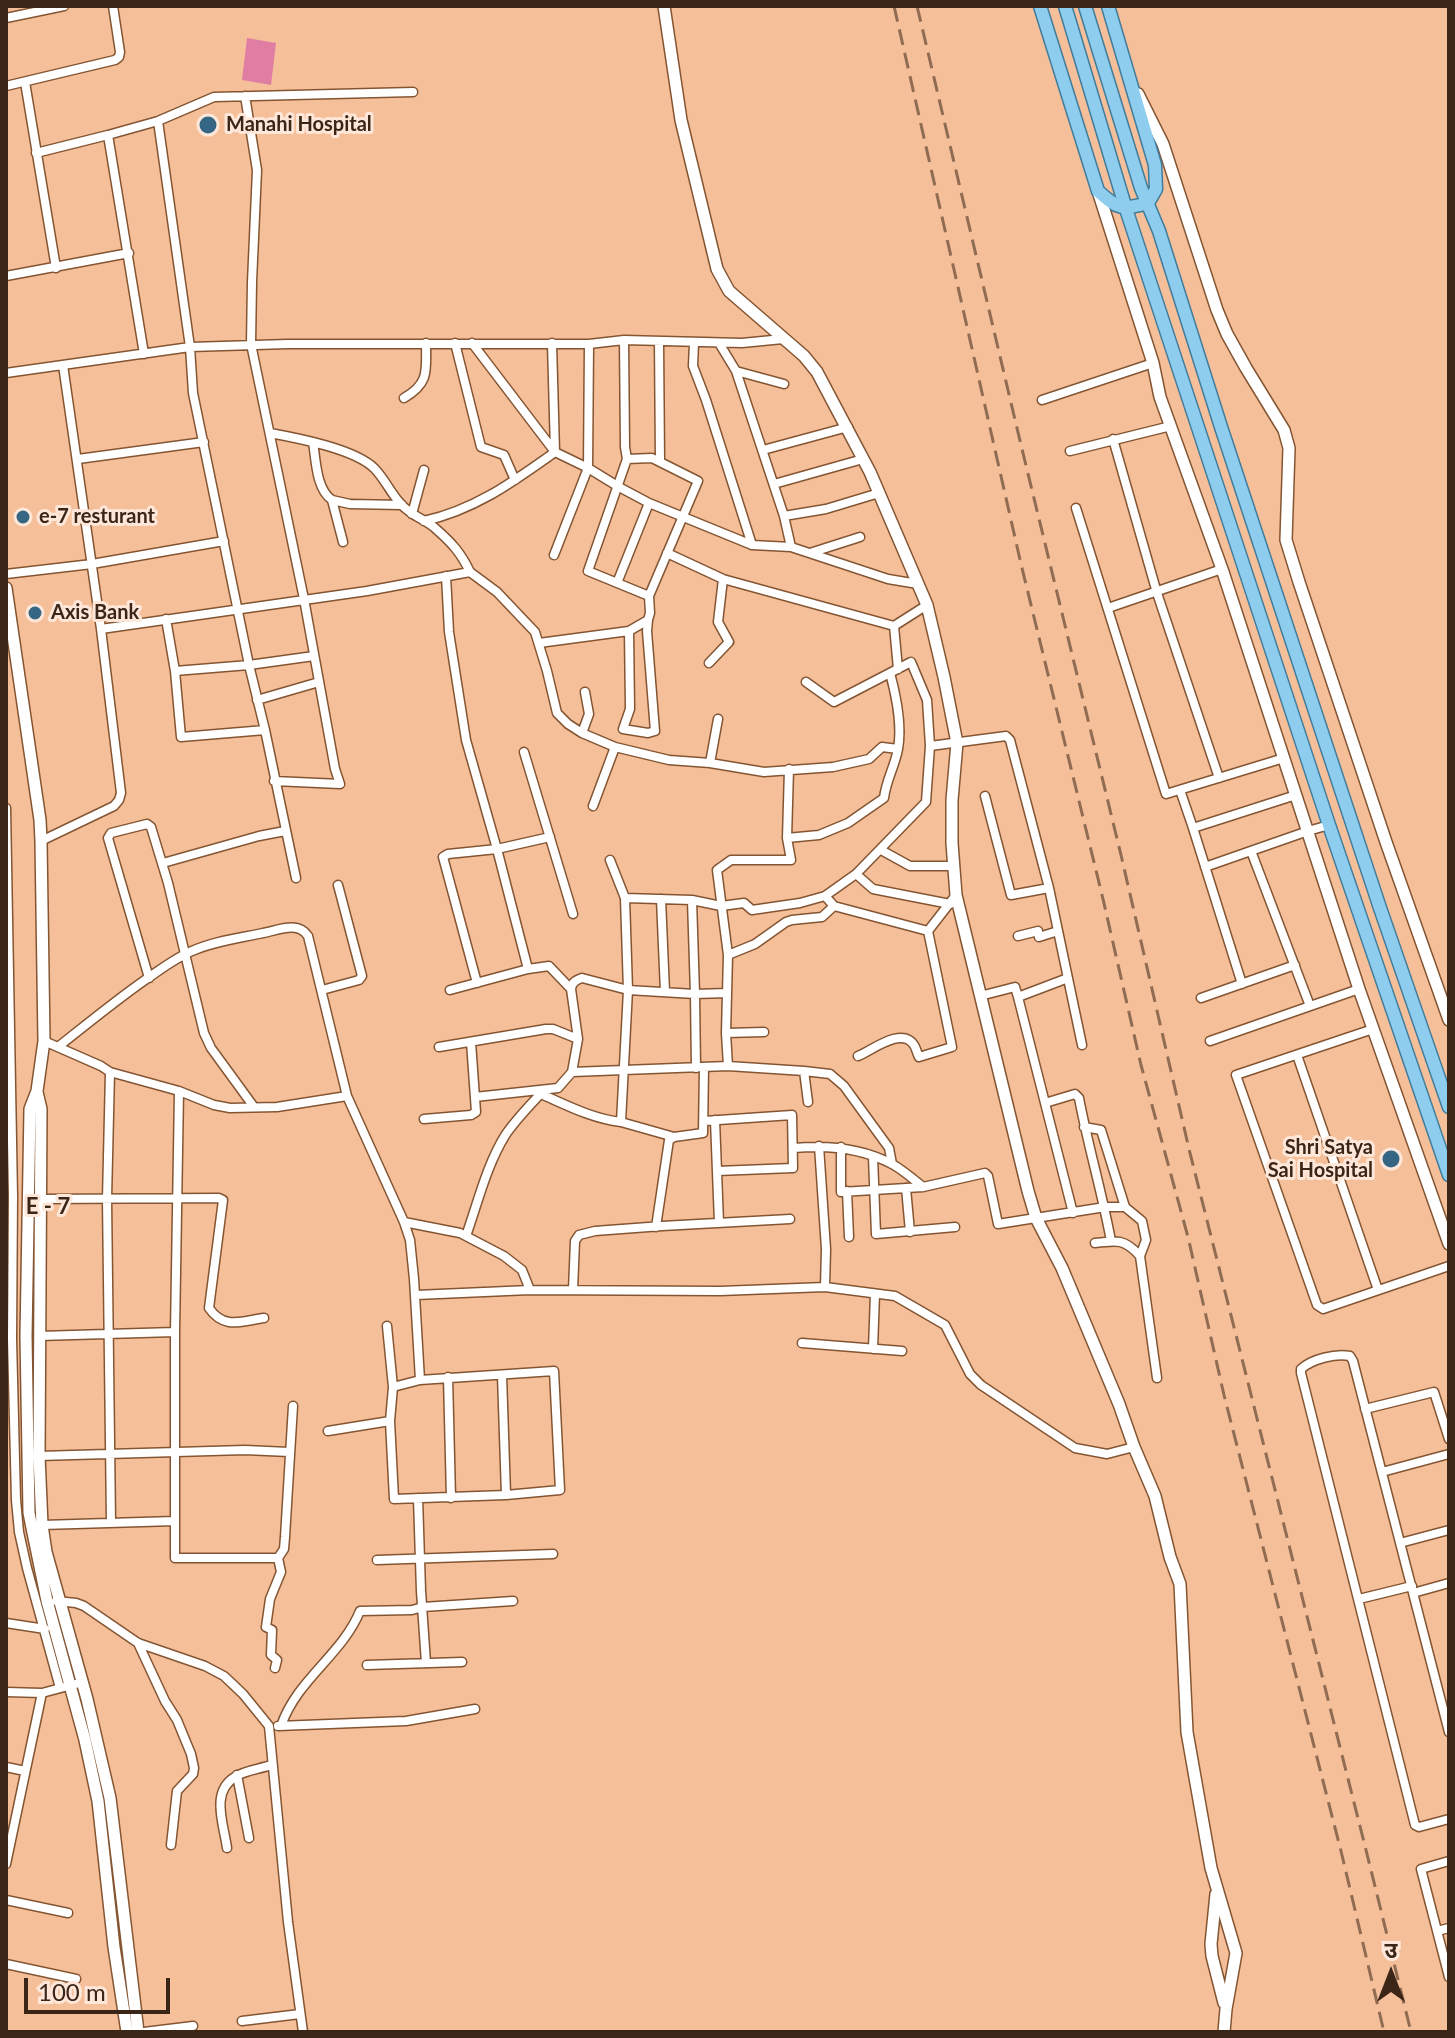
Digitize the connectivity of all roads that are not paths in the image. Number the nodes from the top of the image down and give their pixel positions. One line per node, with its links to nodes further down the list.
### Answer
1 (64, 6): 8 (street)
2 (113, 6): 11 (street)
3 (664, 6): 24 (street)
4 (1040, 6): 18 (main road)
5 (1065, 6): 20 (main road)
6 (1085, 6): 19 (main road)
7 (1108, 6): 10 (main road)
8 (45, 8): 9 (street)
9 (6, 18)
10 (1130, 80): 19 (main road); 179 (street)
11 (25, 82): 12 (street); 17 (street)
12 (6, 86)
13 (413, 92): 14 (street)
14 (245, 96): 15 (street); 33 (street)
15 (158, 121): 16 (street); 35 (street)
16 (108, 135): 17 (street); 21 (street)
17 (36, 153): 22 (street)
18 (1098, 191): 20 (main road); 37 (street)
19 (1148, 203): 20 (main road); 205 (main road)
20 (1126, 209): 130 (main road)
21 (129, 253): 22 (street); 36 (street)
22 (56, 268): 23 (street)
23 (6, 276)
24 (783, 339): 32 (street); 45 (street)
25 (624, 340): 26 (street); 34 (street); 54 (street)
26 (659, 342): 31 (street); 56 (street)
27 (426, 343): 28 (street); 33 (street); 42 (street)
28 (455, 343): 29 (street); 59 (street)
29 (472, 343): 30 (street); 52 (street)
30 (552, 343): 34 (street); 52 (street)
31 (694, 343): 32 (street); 74 (street)
32 (719, 343): 39 (street)
33 (251, 344): 35 (street); 46 (street)
34 (589, 344): 57 (street)
35 (190, 347): 36 (street); 48 (street)
36 (144, 354): 38 (street)
37 (1153, 363): 43 (street); 44 (street)
38 (63, 365): 40 (street); 53 (street)
39 (736, 371): 41 (street); 50 (street)
40 (6, 373)
41 (784, 384)
42 (404, 398)
43 (1042, 400)
44 (1171, 426): 47 (street); 80 (street)
45 (848, 427): 50 (street); 55 (street)
46 (270, 433): 49 (street); 90 (street)
47 (1113, 439): 51 (street); 88 (street)
48 (204, 442): 53 (street); 72 (street)
49 (313, 442): 63 (street); 65 (street)
50 (763, 450): 60 (street)
51 (1070, 451)
52 (555, 452): 57 (street); 59 (street)
53 (78, 459): 79 (street)
54 (627, 459): 56 (street); 61 (street)
55 (863, 459): 60 (street); 62 (street)
56 (660, 461): 69 (street)
57 (588, 468): 61 (street); 78 (street)
58 (424, 470): 67 (street)
59 (515, 480): 70 (street)
60 (774, 484): 68 (street)
61 (619, 487): 64 (street); 85 (street)
62 (879, 493): 68 (street); 86 (street)
63 (332, 500): 65 (street); 73 (street)
64 (649, 503): 69 (street); 85 (street)
65 (402, 505): 67 (street)
66 (1076, 508): 93 (street)
67 (412, 514): 70 (street)
68 (784, 516): 75 (street)
69 (683, 517): 74 (street); 76 (street)
70 (424, 521): 81 (street)
71 (860, 537): 77 (street)
72 (224, 541): 79 (street); 92 (street)
73 (343, 542)
74 (752, 545): 75 (street)
75 (791, 547): 77 (street)
76 (667, 553): 84 (street); 89 (street)
77 (809, 553): 86 (street)
78 (554, 555)
79 (92, 564): 82 (street); 97 (street)
80 (1222, 569): 88 (street); 119 (street)
81 (470, 572): 83 (street); 99 (street)
82 (6, 574)
83 (446, 576): 90 (street); 137 (street)
84 (723, 579): 96 (street); 102 (street)
85 (617, 583): 89 (street)
86 (918, 584): 91 (street)
87 (6, 588): 101 (street)
88 (1157, 593): 93 (street); 122 (street)
89 (649, 596): 95 (street)
90 (304, 599): 92 (street); 100 (street)
91 (927, 605): 96 (street); 114 (street)
92 (239, 608): 94 (street); 103 (street)
93 (1108, 608): 124 (street)
94 (166, 619): 97 (street); 104 (street)
95 (648, 620): 98 (street); 111 (street)
96 (894, 626): 105 (street)
97 (101, 629): 136 (street)
98 (629, 631): 99 (street); 111 (street)
99 (539, 643): 113 (street)
100 (314, 656): 103 (street); 106 (street)
101 (11, 662): 136 (street)
102 (709, 663)
103 (249, 665): 104 (street); 109 (street)
104 (175, 671): 112 (street)
105 (894, 671): 107 (street); 115 (street); 117 (street)
106 (319, 682): 109 (street); 123 (street)
107 (806, 682)
108 (585, 692): 113 (street)
109 (257, 700): 112 (street)
110 (718, 719): 120 (street)
111 (623, 729): 116 (street)
112 (265, 730): 123 (street)
113 (582, 733): 116 (street)
114 (957, 743): 115 (street); 142 (street); 147 (street)
115 (930, 746): 138 (street)
116 (616, 747): 120 (street); 127 (street)
117 (898, 749): 121 (street); 135 (street)
118 (524, 752): 134 (street)
119 (1284, 758): 122 (street); 125 (street)
120 (710, 763): 121 (street)
121 (789, 769): 135 (street)
122 (1219, 778): 124 (street)
123 (274, 781): 132 (street)
124 (1180, 790): 131 (street)
125 (1296, 795): 131 (street); 133 (street)
126 (985, 796): 147 (street)
127 (593, 806)
128 (6, 808): 129 (street)
129 (7, 825): 206 (street)
130 (1329, 825): 133 (street); 220 (main road)
131 (1193, 828): 143 (street)
132 (285, 831): 141 (street); 145 (street)
133 (1308, 831): 139 (street); 168 (street)
134 (550, 837): 137 (street); 155 (street)
135 (787, 838): 153 (street)
136 (41, 841): 184 (street)
137 (497, 849): 162 (street); 165 (street)
138 (881, 850): 142 (street); 144 (street)
139 (1251, 851): 143 (street); 161 (street)
140 (610, 860): 149 (street)
141 (163, 863): 159 (street); 163 (street)
142 (954, 866): 152 (street)
143 (1205, 867): 166 (street)
144 (856, 874): 148 (street); 152 (street)
145 (296, 878)
146 (338, 885): 169 (street)
147 (1049, 888): 157 (street)
148 (825, 896): 153 (street); 154 (street)
149 (625, 898): 150 (street); 171 (street)
150 (661, 899): 151 (street); 172 (street)
151 (692, 900): 153 (street); 174 (street)
152 (953, 900): 156 (street); 175 (street)
153 (721, 906): 160 (street)
154 (834, 906): 156 (street); 160 (street)
155 (573, 914)
156 (928, 931): 191 (street)
157 (1058, 931): 158 (street); 164 (street)
158 (1018, 936)
159 (186, 954): 163 (street); 169 (street); 204 (street)
160 (728, 955): 173 (street)
161 (1295, 965): 166 (street); 178 (street)
162 (528, 969): 165 (street); 167 (street)
163 (149, 978): 188 (street)
164 (1068, 978): 176 (street); 187 (street)
165 (477, 983): 170 (street)
166 (1242, 984): 177 (street)
167 (571, 989): 171 (street); 183 (street)
168 (1359, 989): 178 (street); 180 (street)
169 (322, 990): 200 (street)
170 (450, 990)
171 (628, 990): 172 (street); 194 (street)
172 (665, 992): 174 (street)
173 (727, 993): 174 (street); 182 (street)
174 (695, 994): 193 (street)
175 (980, 996): 176 (street); 232 (street)
176 (1018, 997): 203 (street)
177 (1201, 998)
178 (1310, 1006): 185 (street)
179 (1449, 1020)
180 (1373, 1029): 190 (street); 243 (street)
181 (764, 1032): 182 (street)
182 (726, 1033): 192 (street)
183 (578, 1039): 186 (street); 197 (street)
184 (44, 1041): 188 (street); 207 (street)
185 (1210, 1041)
186 (471, 1042): 189 (street); 201 (street)
187 (1082, 1045)
188 (58, 1047): 196 (street)
189 (439, 1047)
190 (1297, 1055): 249 (street); 249 (street)
191 (858, 1056)
192 (728, 1066): 193 (street); 195 (street)
193 (700, 1067): 194 (street); 210 (street)
194 (625, 1069): 197 (street); 211 (street)
195 (804, 1071): 202 (street); 218 (street)
196 (110, 1072): 198 (street); 227 (street)
197 (572, 1072): 199 (street)
198 (179, 1091): 204 (street); 228 (street)
199 (543, 1092): 201 (street); 211 (street); 239 (street)
200 (347, 1096): 204 (street); 234 (street)
201 (475, 1097): 208 (street)
202 (808, 1102)
203 (1045, 1103): 212 (street); 231 (street)
204 (254, 1107)
205 (1449, 1107)
206 (9, 1108): 207 (street); 225 (street)
207 (35, 1109): 226 (street)
208 (424, 1119)
209 (715, 1120): 210 (street); 216 (street); 219 (street)
210 (704, 1121): 213 (street)
211 (621, 1122): 213 (street)
212 (1084, 1127): 229 (street); 230 (street)
213 (674, 1137): 236 (street)
214 (819, 1146): 215 (street); 216 (street); 246 (street)
215 (841, 1147): 217 (street); 224 (street)
216 (794, 1148): 219 (street)
217 (873, 1157): 218 (street); 223 (street)
218 (892, 1164): 221 (street)
219 (717, 1171): 235 (street)
220 (1449, 1175)
221 (923, 1187): 222 (street); 232 (street)
222 (906, 1188): 223 (street); 238 (street)
223 (873, 1190): 224 (street); 238 (street)
224 (847, 1191): 240 (street)
225 (10, 1196): 226 (street); 257 (street)
226 (34, 1198): 227 (street); 256 (street)
227 (107, 1199): 228 (street); 255 (street)
228 (177, 1199): 252 (street); 254 (street)
229 (1105, 1207): 230 (street); 231 (street); 241 (street)
230 (1125, 1207): 244 (street)
231 (1073, 1213): 232 (street)
232 (1036, 1218): 275 (street)
233 (790, 1219): 235 (street)
234 (404, 1222): 239 (street); 251 (street)
235 (719, 1223): 236 (street)
236 (656, 1227): 248 (street)
237 (955, 1227): 238 (street)
238 (910, 1232)
239 (466, 1236): 247 (street)
240 (849, 1237)
241 (1111, 1241): 242 (street); 244 (street)
242 (1095, 1243)
243 (1449, 1244)
244 (1140, 1256): 263 (street)
245 (1449, 1266): 249 (street)
246 (825, 1287): 248 (street); 250 (street)
247 (530, 1290): 248 (street); 251 (street)
248 (573, 1290)
249 (1378, 1290)
250 (875, 1294): 259 (street); 275 (street)
251 (416, 1295): 264 (street)
252 (264, 1318)
253 (387, 1326): 265 (street)
254 (175, 1332): 255 (street); 276 (street)
255 (109, 1334): 256 (street); 278 (street)
256 (33, 1336): 257 (street); 266 (street)
257 (9, 1339): 267 (street)
258 (802, 1343): 259 (street)
259 (873, 1349): 260 (street)
260 (902, 1351)
261 (502, 1375): 262 (street); 282 (street); 282 (street)
262 (448, 1377): 264 (street); 284 (street)
263 (1157, 1378)
264 (420, 1380): 265 (street)
265 (393, 1387): 272 (street)
266 (33, 1394): 267 (street); 269 (street)
267 (10, 1395): 270 (street)
268 (293, 1406): 277 (street)
269 (33, 1407): 270 (street); 280 (street); 297 (street)
270 (10, 1409): 301 (street)
271 (1365, 1409): 274 (street); 281 (street); 296 (street)
272 (390, 1421): 273 (street); 283 (street)
273 (328, 1431)
274 (1449, 1439)
275 (1134, 1447): 325 (street)
276 (176, 1451): 277 (street); 278 (street); 285 (street)
277 (289, 1452): 291 (street)
278 (110, 1453): 280 (street); 286 (street)
279 (1449, 1454): 281 (street)
280 (39, 1456): 287 (street)
281 (1382, 1472): 289 (street)
282 (506, 1495): 284 (street)
283 (418, 1498): 284 (street); 292 (street)
284 (451, 1498)
285 (175, 1521): 286 (street); 291 (street)
286 (111, 1522): 287 (street)
287 (42, 1525): 297 (street)
288 (1449, 1530): 289 (street)
289 (1400, 1543): 295 (street)
290 (553, 1554): 292 (street)
291 (278, 1558): 306 (street)
292 (420, 1559): 293 (street); 299 (street)
293 (377, 1560)
294 (1449, 1583): 295 (street)
295 (1412, 1590): 296 (street); 314 (street)
296 (1359, 1599): 319 (street)
297 (53, 1601): 301 (street); 302 (street); 307 (street)
298 (513, 1601): 299 (street)
299 (423, 1607): 304 (street); 313 (street)
300 (6, 1623): 301 (street)
301 (49, 1630): 308 (street)
302 (138, 1643): 312 (street); 321 (street)
303 (462, 1662): 304 (street)
304 (426, 1663): 305 (street)
305 (367, 1665)
306 (275, 1668)
307 (83, 1682): 308 (street); 338 (street)
308 (64, 1687): 310 (street); 337 (street)
309 (6, 1692): 310 (street)
310 (42, 1693): 317 (street)
311 (475, 1709): 313 (street)
312 (269, 1726): 313 (street); 315 (street)
313 (281, 1726)
314 (1449, 1732)
315 (271, 1765): 318 (street); 334 (street)
316 (6, 1767): 317 (street)
317 (25, 1771): 323 (street)
318 (237, 1775): 320 (street); 322 (street)
319 (1449, 1819)
320 (249, 1838)
321 (171, 1845)
322 (227, 1848)
323 (6, 1860)
324 (1449, 1861): 329 (street)
325 (1217, 1890): 333 (street); 333 (street)
326 (6, 1900): 327 (street)
327 (68, 1913)
328 (1449, 1928): 329 (street)
329 (1437, 1931): 331 (street)
330 (6, 1964): 332 (street)
331 (1449, 1977)
332 (76, 1979)
333 (1226, 2009): 340 (street)
334 (300, 2014): 335 (street); 339 (street)
335 (242, 2021)
336 (193, 2026): 338 (street)
337 (127, 2032)
338 (141, 2032)
339 (303, 2032)
340 (1224, 2032)

